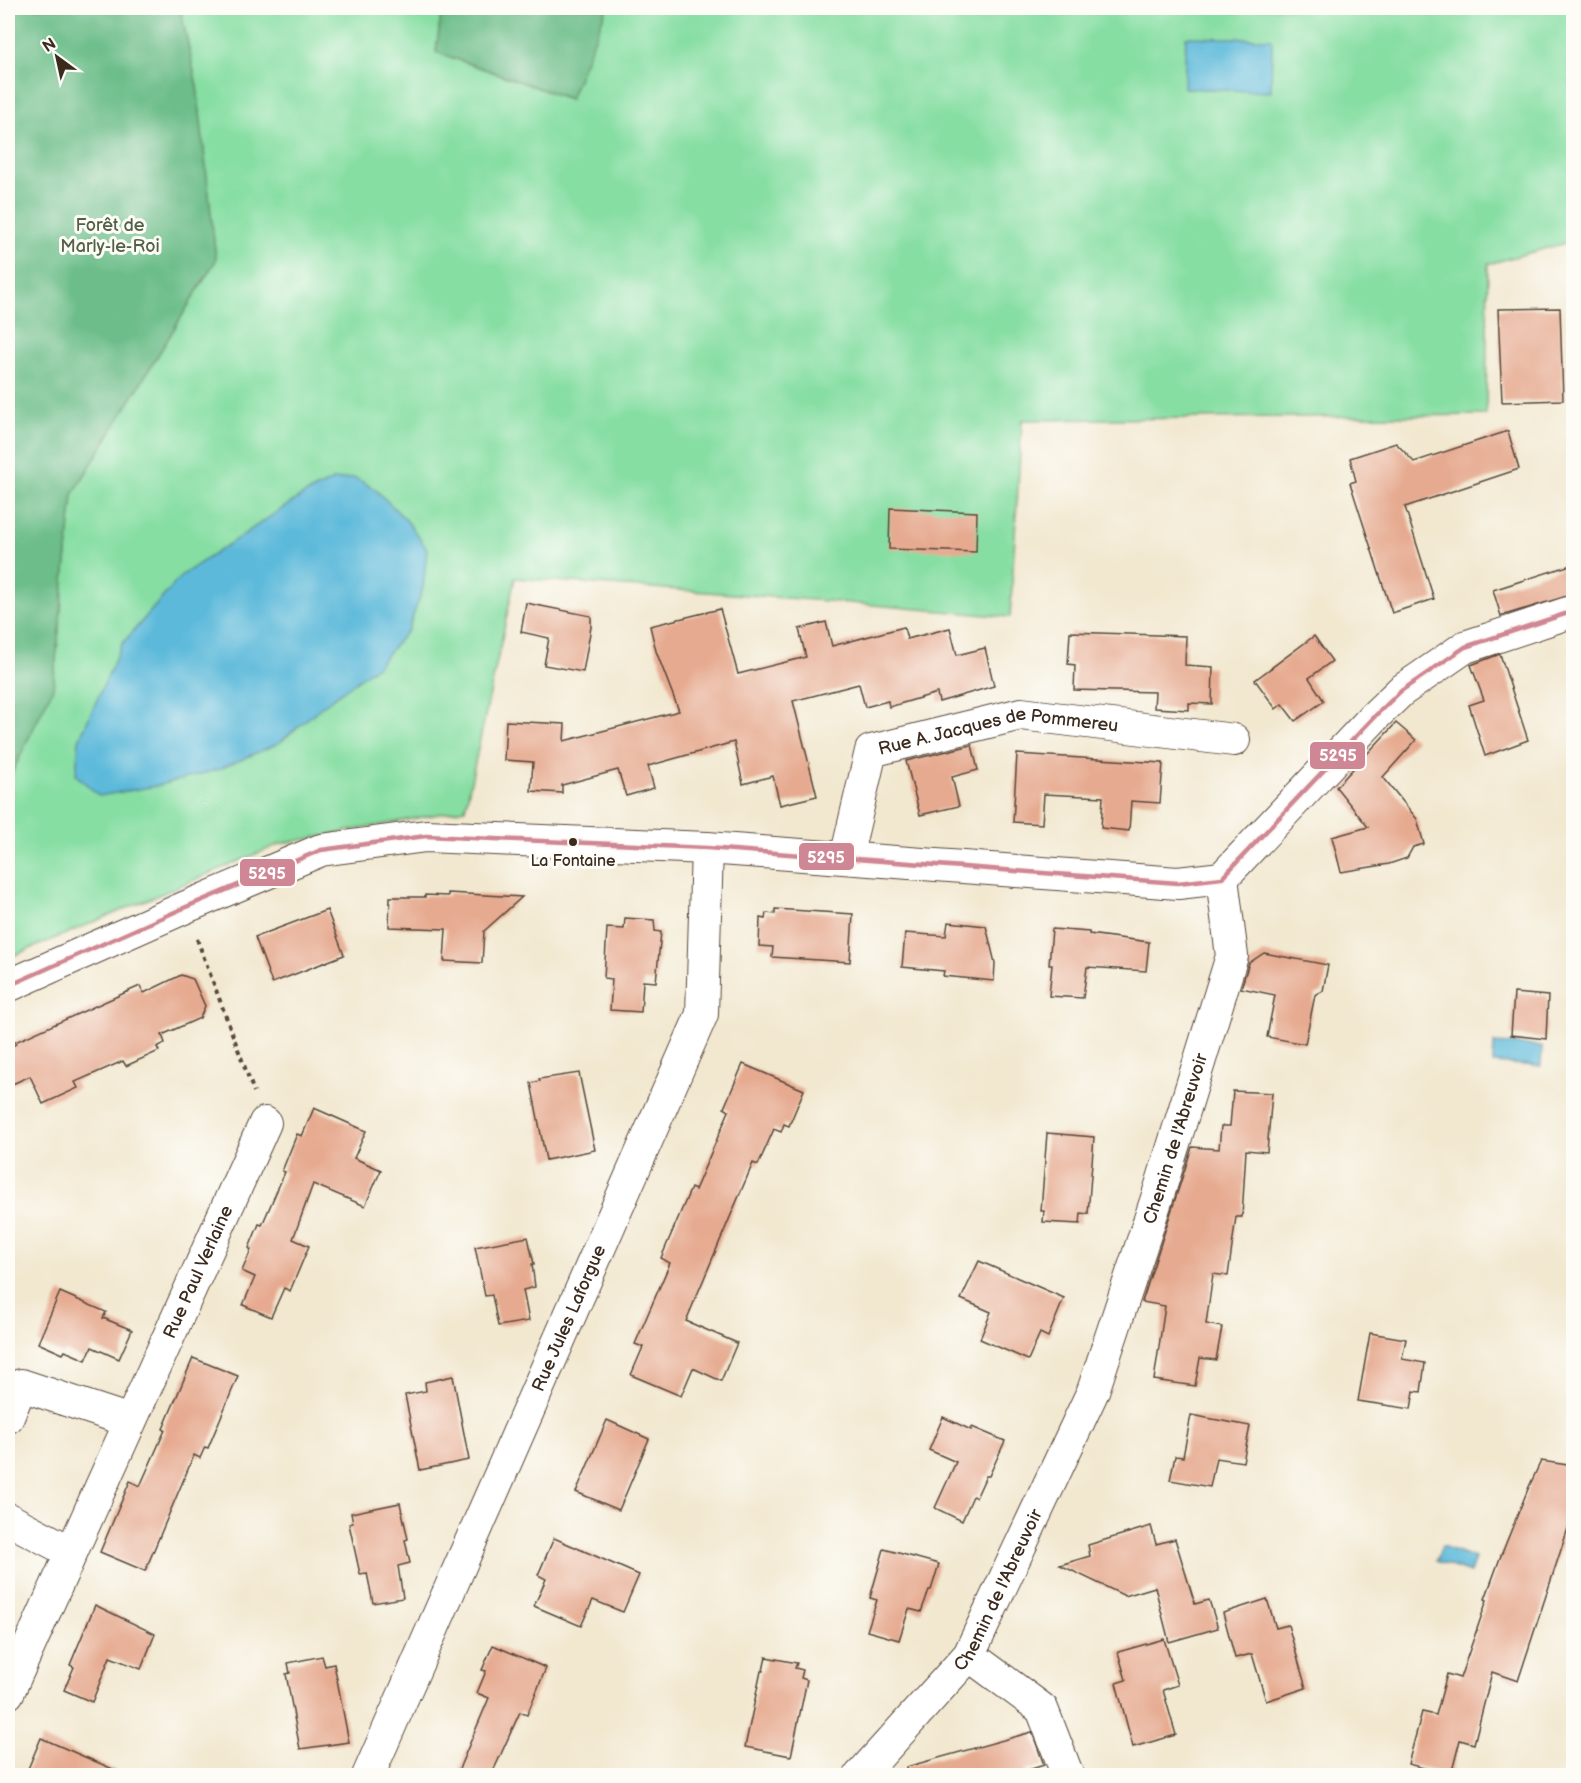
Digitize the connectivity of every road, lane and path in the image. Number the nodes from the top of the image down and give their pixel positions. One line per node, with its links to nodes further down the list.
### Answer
1 (1574, 611): 5 (street)
2 (1234, 740): 4 (street, Rue A. Jacques de Pommereu)
3 (707, 848): 4 (street); 6 (street); 15 (street, Rue Jules Laforgue)
4 (846, 858): 5 (street)
5 (1222, 878): 13 (street, Chemin de l'Abreuvoir)
6 (186, 907): 7 (street); 8 (path)
7 (8, 986)
8 (265, 1123): 10 (street, Rue Paul Verlaine)
9 (8, 1417): 10 (street)
10 (130, 1421): 12 (street, Rue Paul Verlaine)
11 (8, 1519): 12 (street)
12 (71, 1552): 14 (street, Rue Paul Verlaine)
13 (969, 1655): 16 (street, Chemin de l'Abreuvoir); 17 (street)
14 (8, 1693)
15 (368, 1776)
16 (860, 1776)
17 (1068, 1776)

